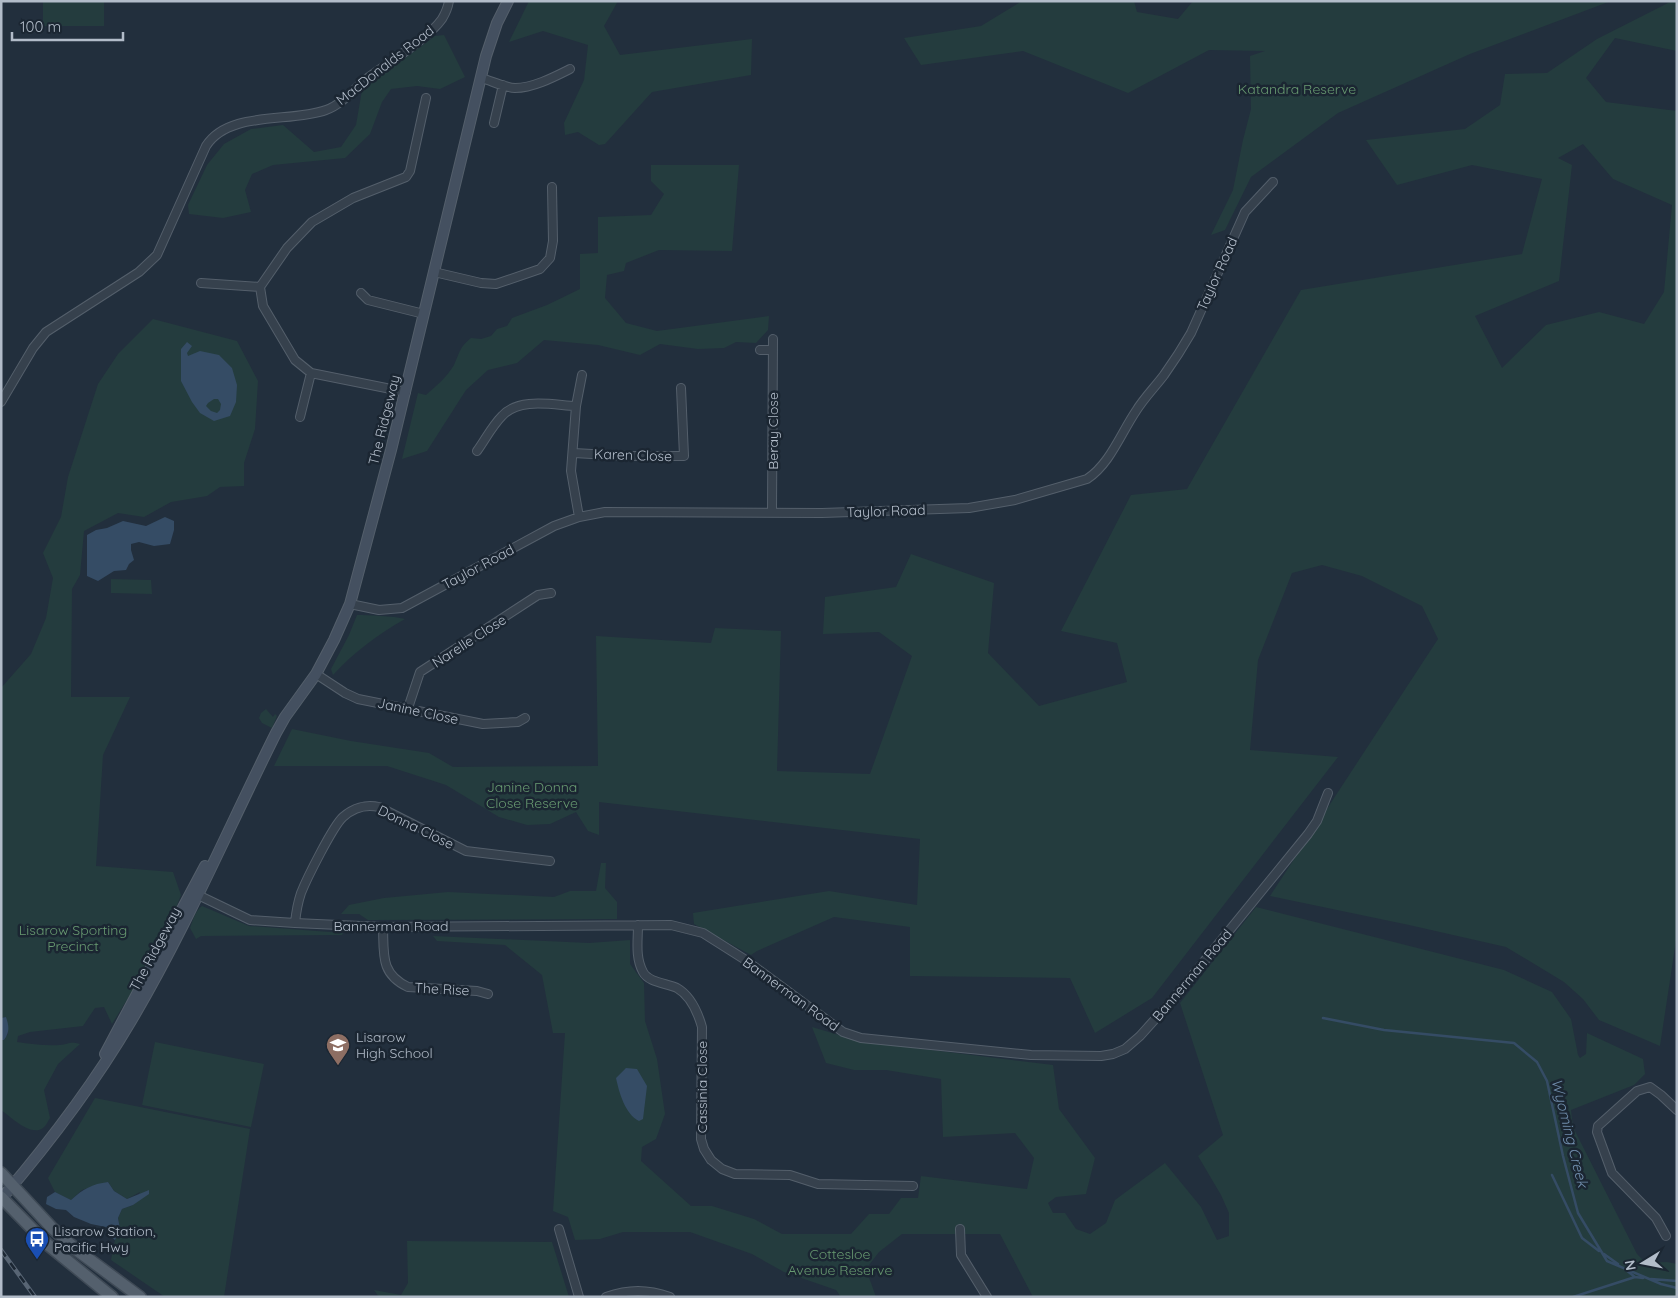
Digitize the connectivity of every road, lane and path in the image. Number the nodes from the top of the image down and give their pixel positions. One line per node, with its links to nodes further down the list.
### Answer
1 (449, 1): 22 (street, MacDonalds Road)
2 (508, 1): 4 (street, The Ridgeway)
3 (570, 69): 5 (street)
4 (481, 78): 5 (street); 10 (street, The Ridgeway)
5 (503, 86): 7 (street)
6 (426, 98): 12 (street)
7 (494, 123)
8 (1273, 182): 27 (street, Taylor Road)
9 (552, 187): 10 (street)
10 (434, 272): 14 (street, The Ridgeway)
11 (201, 283): 12 (street)
12 (260, 287): 18 (street)
13 (361, 294): 14 (street)
14 (424, 314): 21 (street, The Ridgeway)
15 (773, 339): 17 (street, Beray Close)
16 (760, 350): 17 (street)
17 (773, 350): 27 (street, Beray Close)
18 (310, 373): 21 (street); 24 (street)
19 (582, 375): 23 (street)
20 (681, 388): 26 (street, Karen Close)
21 (406, 392): 30 (street, The Ridgeway)
22 (1, 402)
23 (576, 406): 25 (street); 26 (street)
24 (300, 417)
25 (477, 451)
26 (574, 453): 28 (street)
27 (772, 512): 28 (street, Taylor Road)
28 (579, 517): 30 (street, Taylor Road)
29 (550, 593): 32 (street, Narelle Close)
30 (350, 604): 31 (street, The Ridgeway)
31 (316, 674): 32 (street, Janine Close); 35 (street, The Ridgeway)
32 (408, 708): 33 (street, Janine Close)
33 (524, 718)
34 (1328, 793): 40 (street, Bannerman Road)
35 (231, 824): 37 (street, The Ridgeway); 38 (street, The Ridgeway)
36 (550, 861): 39 (street, Donna Close)
37 (198, 895): 38 (street); 39 (street, Bannerman Road); 42 (street, The Ridgeway)
38 (187, 900): 43 (street, The Ridgeway)
39 (295, 923): 41 (street, Bannerman Road)
40 (638, 925): 41 (street, Bannerman Road); 51 (street, Cassinia Close)
41 (383, 927): 44 (street, The Rise)
42 (179, 935): 43 (street); 46 (street, The Ridgeway)
43 (164, 946): 45 (street, The Ridgeway)
44 (488, 994)
45 (127, 1010): 46 (street); 47 (street, The Ridgeway)
46 (131, 1022): 47 (street, The Ridgeway)
47 (91, 1082): 50 (street, The Ridgeway)
48 (1677, 1110): 55 (street)
49 (1, 1174): 50 (main road)
50 (12, 1186): 52 (street, The Ridgeway); 57 (main road)
51 (913, 1186)
52 (2, 1198): 56 (main road)
53 (960, 1229): 61 (street)
54 (559, 1230): 58 (street)
55 (1666, 1236)
56 (112, 1297)
57 (140, 1297)
58 (579, 1297)
59 (606, 1297): 60 (street)
60 (670, 1297)
61 (987, 1297)

